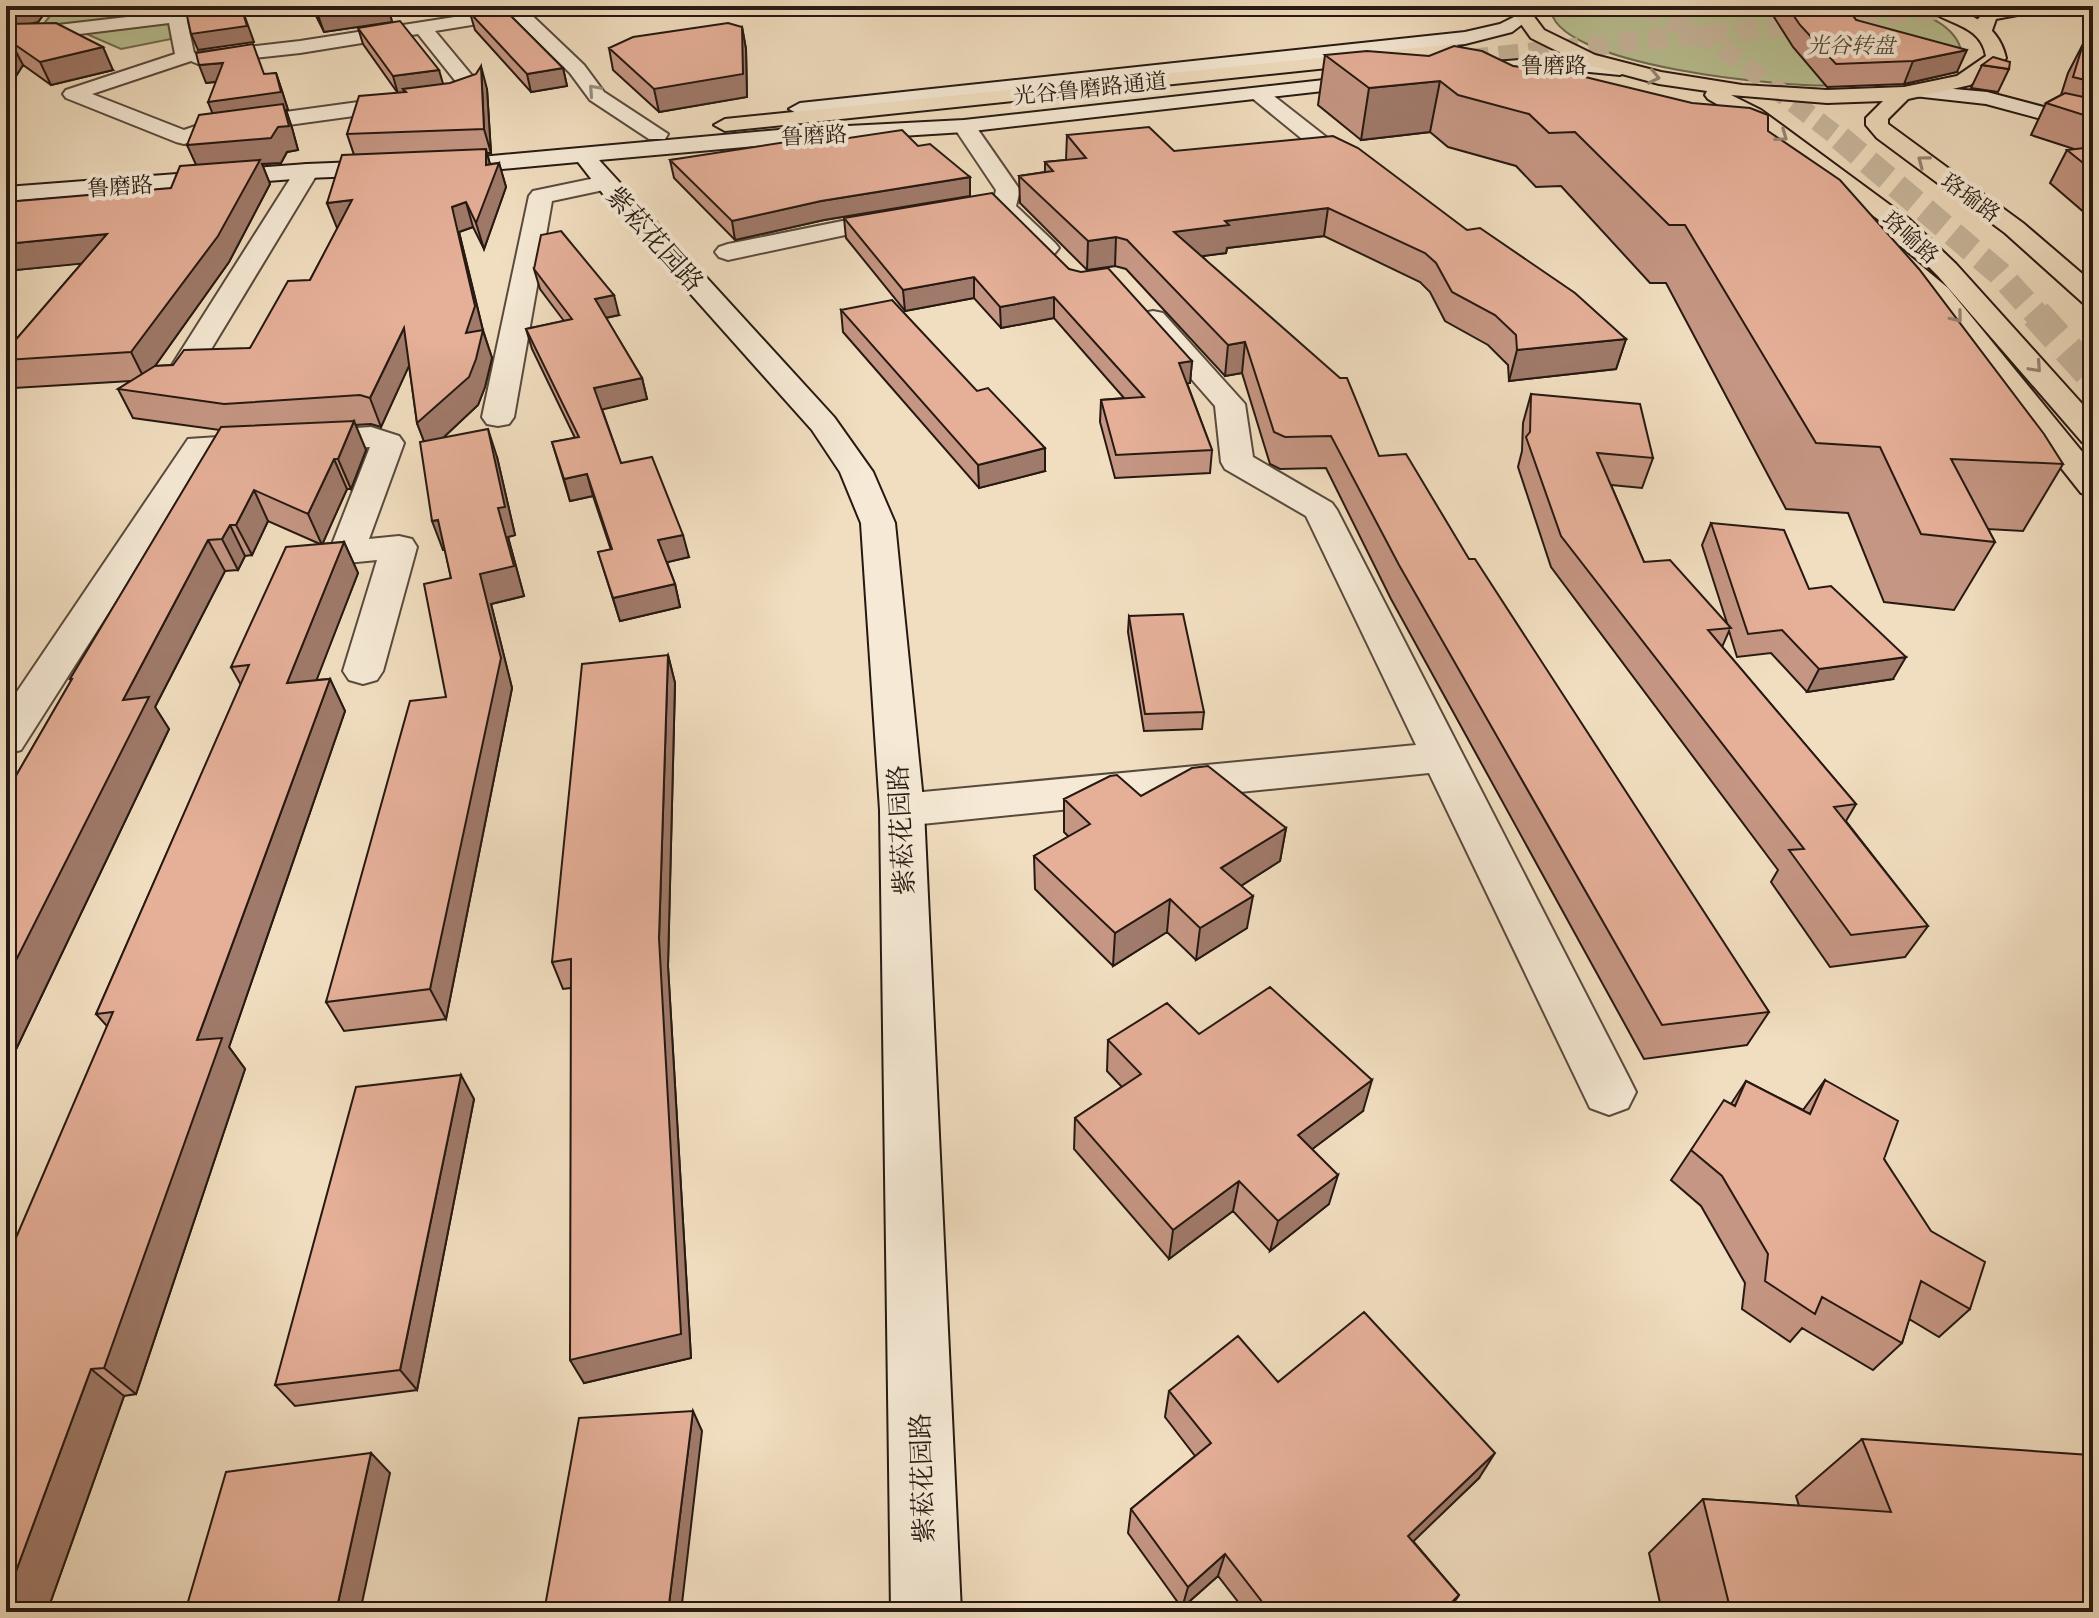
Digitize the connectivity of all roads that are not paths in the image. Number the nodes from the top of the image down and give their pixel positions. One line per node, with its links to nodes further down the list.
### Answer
1 (267, 6): 8 (street)
2 (1933, 6): 11 (main road)
3 (2039, 6): 11 (main road)
4 (2085, 6): 6 (street)
5 (515, 9): 9 (street); 31 (street, one-way to 5)
6 (2093, 9)
7 (1519, 12): 16 (street, 鲁磨路); 17 (main road)
8 (177, 17): 10 (street); 13 (street)
9 (422, 27): 21 (street); 34 (street)
10 (64, 31): 12 (street); 15 (street)
11 (1983, 32): 19 (main road)
12 (6, 37)
13 (182, 40): 14 (street); 34 (street)
14 (155, 46)
15 (103, 49)
16 (1461, 55): 17 (street, 鲁磨路); 18 (street, 鲁磨路); 28 (main road, 光谷鲁磨路通道); 32 (main road, 光谷鲁磨路通道)
17 (1620, 69): 22 (main road, one-way to 22)
18 (1432, 74)
19 (1982, 74): 23 (main road); 25 (street)
20 (1401, 77): 24 (street, 鲁磨路)
21 (159, 84)
22 (1691, 84): 23 (main road); 49 (main road, 珞喻路, one-way to 49)
23 (1910, 93): 25 (street); 42 (main road, 珞瑜路, one-way to 23)
24 (1259, 94): 29 (street, 鲁磨路); 35 (street)
25 (2037, 106): 27 (street); 30 (street)
26 (172, 111): 34 (street)
27 (2093, 117)
28 (725, 125): 31 (street, 鲁磨路)
29 (964, 126): 32 (street, 鲁磨路); 44 (street)
30 (2093, 127)
31 (657, 134): 34 (street, 鲁磨路)
32 (790, 136): 36 (street, 鲁磨路)
33 (1756, 149): 50 (main road, one-way to 50)
34 (175, 157): 38 (street, 鲁磨路)
35 (1270, 159)
36 (594, 169): 37 (street, 鲁磨路); 48 (street); 54 (street, 紫菘花园路)
37 (307, 171): 39 (street, 鲁磨路); 47 (street)
38 (6, 187)
39 (6, 194)
40 (1943, 208): 42 (main road)
41 (930, 212): 43 (street)
42 (2014, 228): 45 (main road, 珞瑜路)
43 (728, 252)
44 (1069, 271)
45 (2093, 297)
46 (1136, 300): 53 (street)
47 (175, 384)
48 (498, 417)
49 (2093, 435)
50 (2093, 486)
51 (363, 671): 52 (street)
52 (6, 740)
53 (1443, 757): 54 (street); 55 (street)
54 (902, 810): 56 (street, 紫菘花园路)
55 (1609, 1092)
56 (926, 1612)

